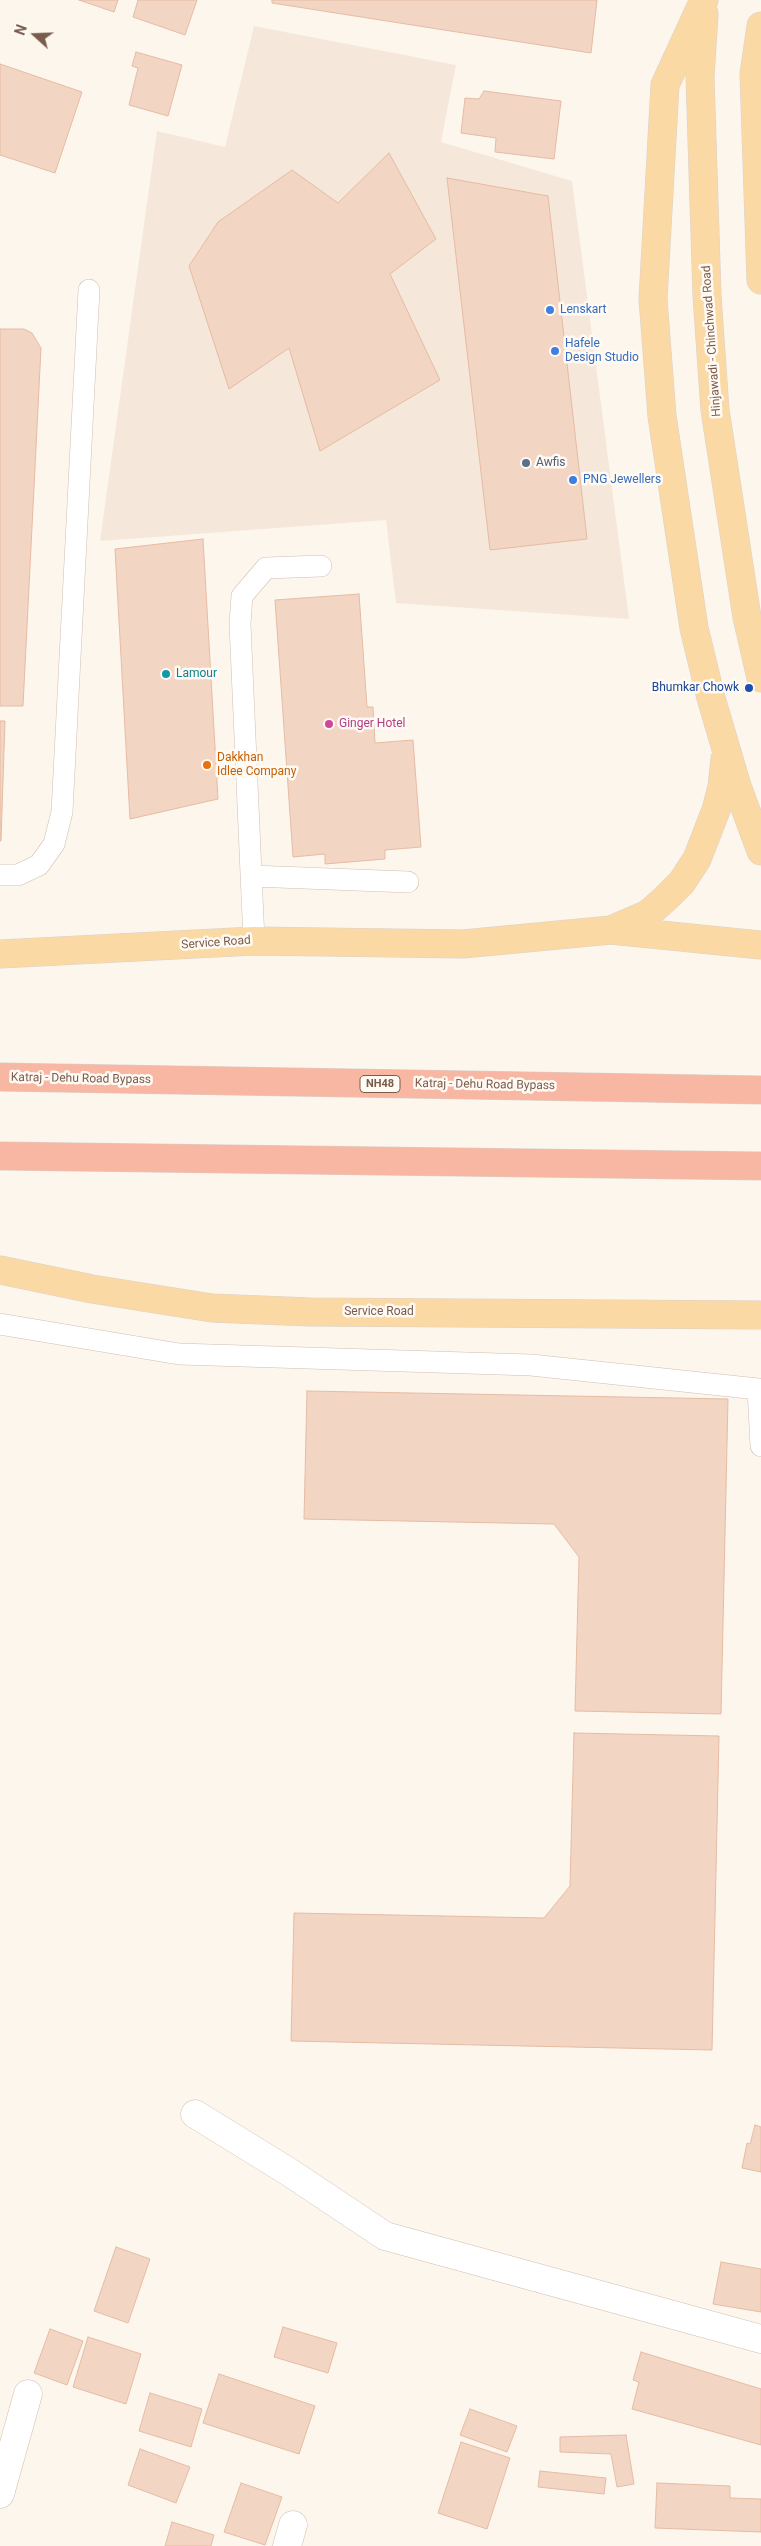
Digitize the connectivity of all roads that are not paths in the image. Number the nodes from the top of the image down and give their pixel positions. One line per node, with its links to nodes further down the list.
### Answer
1 (704, 0): 6 (main road, Hinjawadi - Chinchwad Road); 7 (main road)
2 (761, 26): 3 (main road)
3 (761, 280)
4 (89, 290): 9 (lane)
5 (321, 566): 10 (lane)
6 (761, 678)
7 (725, 749): 8 (main road); 12 (main road)
8 (761, 851)
9 (0, 875)
10 (252, 876): 11 (lane); 13 (lane)
11 (408, 882)
12 (612, 930): 13 (main road, Service Road); 14 (main road)
13 (254, 941): 15 (main road, Service Road)
14 (761, 945)
15 (0, 954)
16 (0, 1077): 17 (highway, Katraj - Dehu Road Bypass / NH48)
17 (761, 1090)
18 (0, 1156): 19 (highway)
19 (761, 1166)
20 (0, 1270): 21 (main road, Service Road)
21 (761, 1315)
22 (0, 1324): 23 (lane)
23 (761, 1446)
24 (195, 2114): 25 (street)
25 (761, 2339)
26 (28, 2394): 27 (street)
27 (0, 2494)

